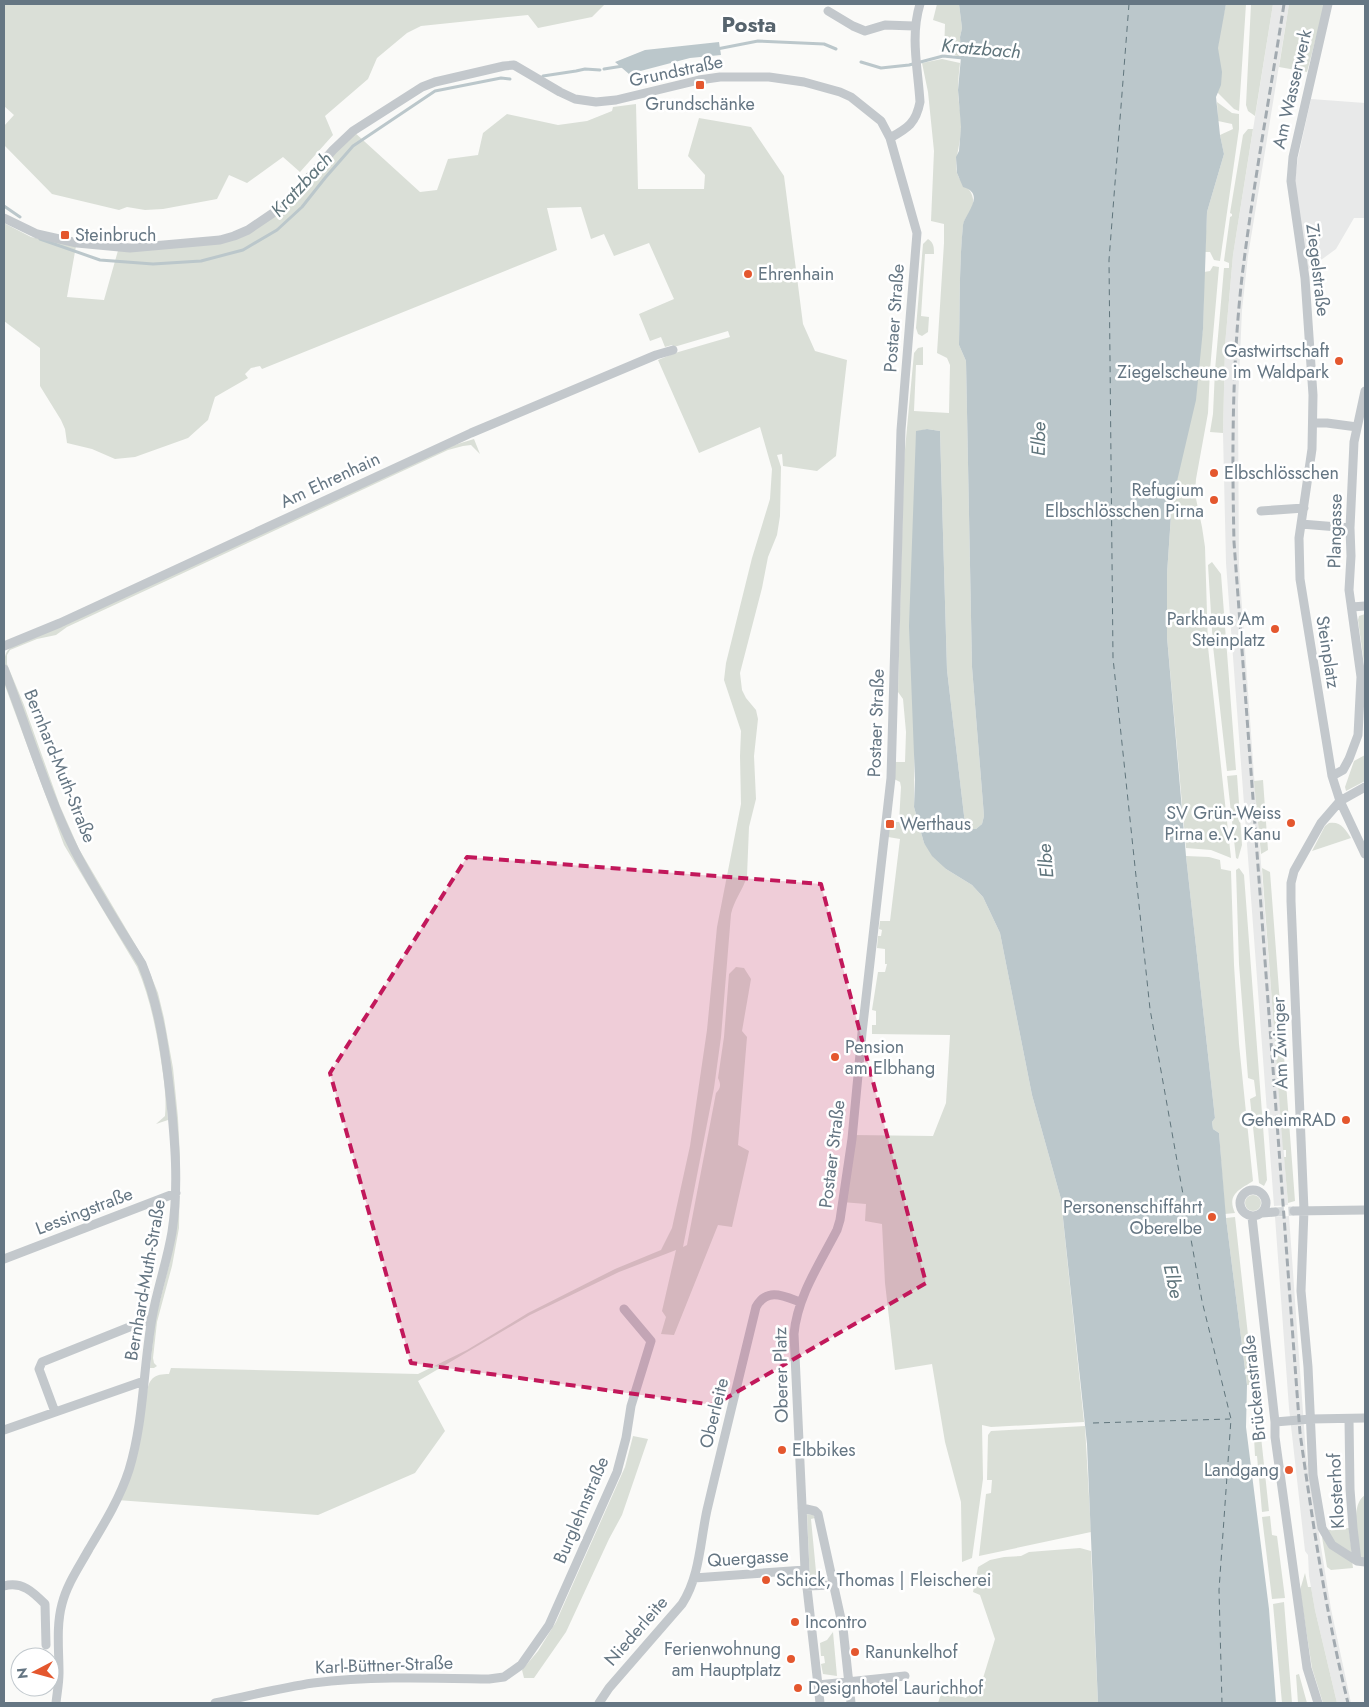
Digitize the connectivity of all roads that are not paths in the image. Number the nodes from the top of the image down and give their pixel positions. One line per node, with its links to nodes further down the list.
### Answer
1 (920, 4): 4 (street)
2 (1328, 4): 7 (street, Am Wasserwerk)
3 (828, 11): 4 (street)
4 (914, 26): 6 (street)
5 (851, 97): 6 (street, Postaer Straße); 8 (street, Grundstraße)
6 (890, 138): 34 (street, Postaer Straße)
7 (1291, 181): 11 (street, Ziegelstraße)
8 (4, 218)
9 (673, 350): 19 (street, Am Ehrenhain)
10 (1365, 391): 12 (street, Plangasse)
11 (1313, 423): 12 (street); 13 (street, Steinplatz)
12 (1357, 427): 16 (street, Plangasse)
13 (1304, 508): 14 (street); 15 (street, Steinplatz)
14 (1261, 511)
15 (1301, 524): 16 (street); 22 (street, Steinplatz)
16 (1350, 528): 18 (street, Plangasse)
17 (1365, 606): 18 (street)
18 (1352, 607): 21 (street, Plangasse)
19 (4, 646)
20 (4, 669): 26 (street, Bernhard-Muth-Straße)
21 (1363, 676): 22 (street, Plangasse)
22 (1332, 776): 24 (street, Steinplatz)
23 (1365, 787): 24 (street)
24 (1340, 801): 25 (street, Steinplatz); 27 (street, Am Zwinger)
25 (1365, 854)
26 (176, 1193): 33 (street, Lessingstraße); 36 (street, Bernhard-Muth-Straße)
27 (1304, 1210): 28 (street); 29 (street); 40 (street, Am Zwinger)
28 (1365, 1210)
29 (1294, 1211)
30 (1275, 1212): 31 (street)
31 (1262, 1213): 32 (street); 32 (street, Brückenstraße)
32 (1252, 1217): 42 (street, Brückenstraße)
33 (4, 1259)
34 (800, 1302): 44 (street, Oberer Platz); 47 (street, Oberleite)
35 (624, 1309): 52 (street, Burglehnstraße)
36 (152, 1318): 37 (street, Bernhard-Muth-Straße); 38 (street)
37 (144, 1380): 38 (street); 56 (street, Bernhard-Muth-Straße)
38 (55, 1412): 43 (street)
39 (1365, 1418): 41 (street)
40 (1311, 1419): 41 (street); 42 (street); 45 (street, Am Zwinger)
41 (1349, 1419): 45 (street, Klosterhof)
42 (1275, 1422): 61 (street, Brückenstraße)
43 (4, 1430)
44 (802, 1508): 46 (street, Oberer Platz); 48 (street)
45 (1361, 1561)
46 (805, 1570): 47 (street, Quergasse); 50 (street, Oberer Platz)
47 (694, 1578): 58 (street, Niederleite)
48 (834, 1585): 50 (street); 54 (street)
49 (4, 1586): 51 (street)
50 (806, 1586): 55 (street, Oberer Platz)
51 (46, 1645)
52 (521, 1665): 57 (street, Karl-Büttner-Straße)
53 (905, 1676): 54 (street)
54 (848, 1681): 55 (street); 60 (street)
55 (818, 1685): 59 (street, Oberer Platz)
56 (56, 1703)
57 (215, 1703)
58 (599, 1703)
59 (820, 1703)
60 (851, 1703)
61 (1318, 1703)

